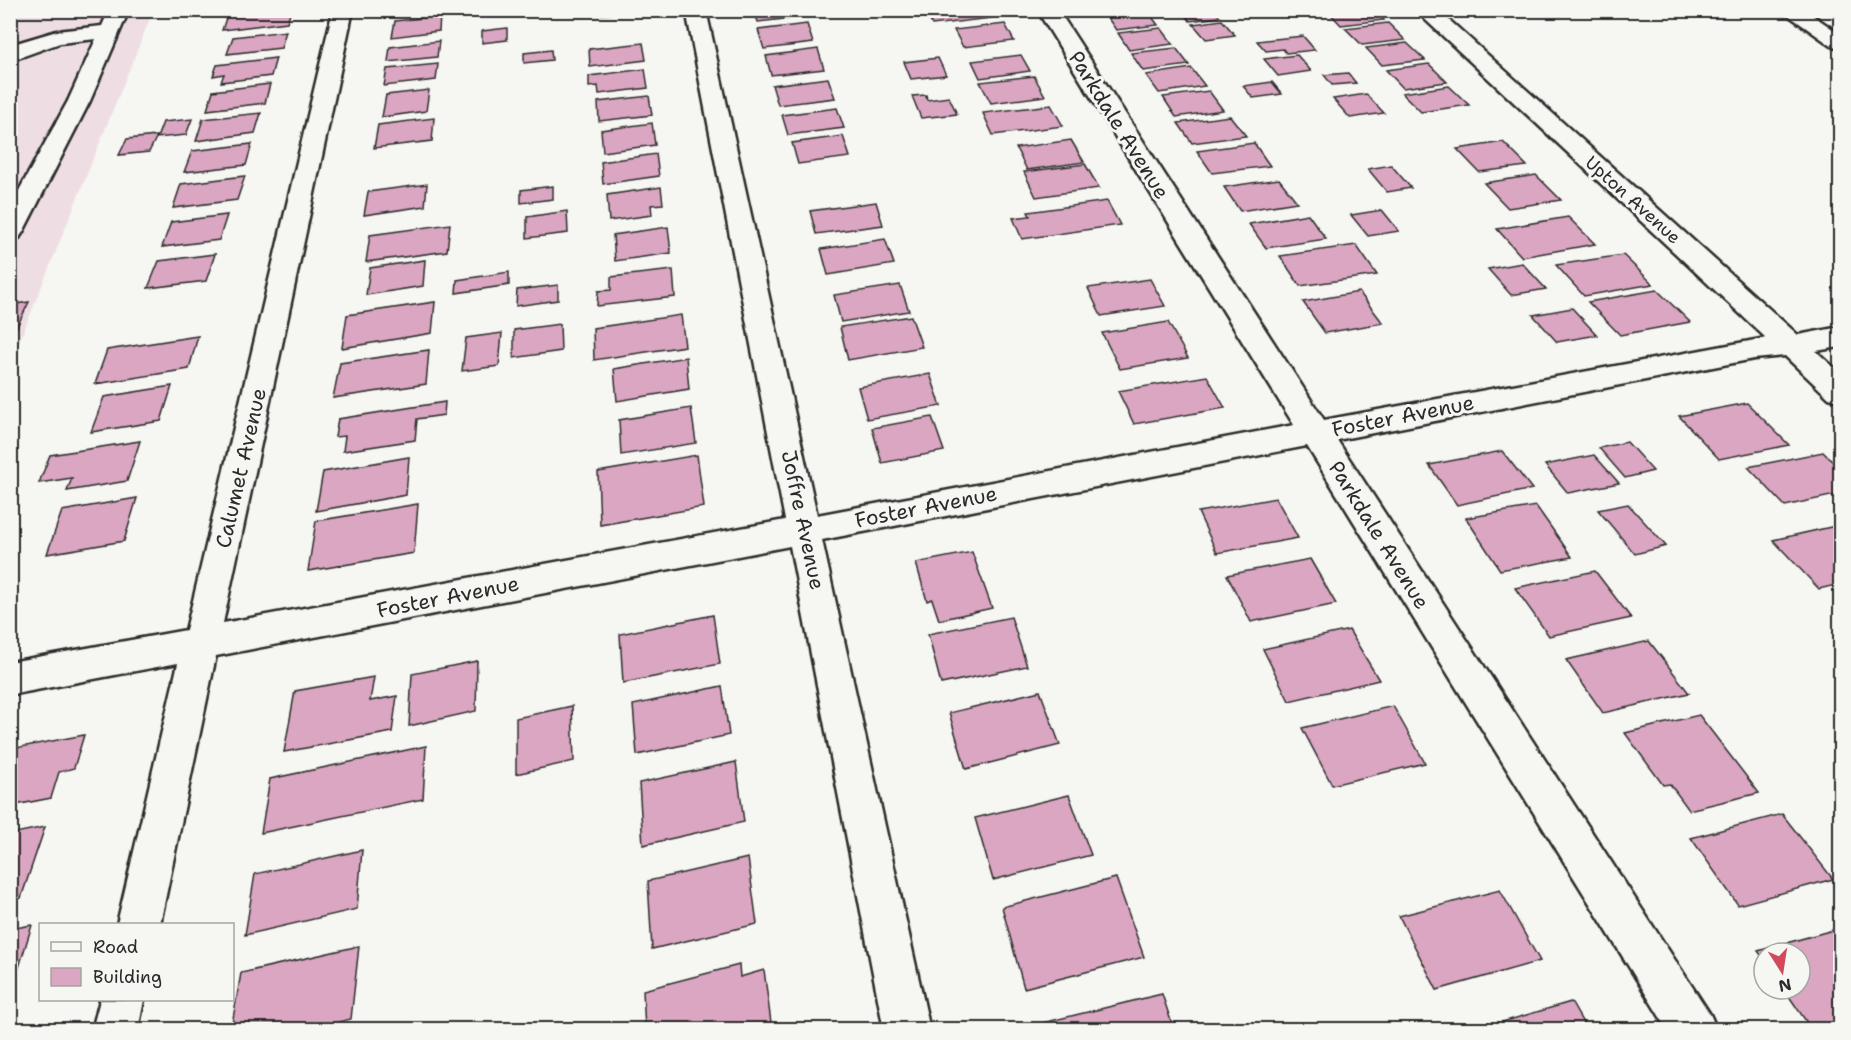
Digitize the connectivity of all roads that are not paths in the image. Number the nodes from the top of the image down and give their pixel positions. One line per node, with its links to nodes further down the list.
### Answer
1 (343, 10): 15 (street, Calumet Avenue)
2 (696, 10): 14 (street, Joffre Avenue)
3 (1047, 10): 13 (street, Parkdale Avenue)
4 (1425, 10): 11 (street, Upton Avenue)
5 (1791, 10): 7 (street)
6 (115, 21): 8 (street); 9 (street)
7 (1840, 43)
8 (10, 55)
9 (10, 232)
10 (1840, 336): 11 (street, Foster Avenue)
11 (1791, 346): 12 (street, Upton Avenue); 13 (street, Foster Avenue)
12 (1840, 390)
13 (1315, 433): 14 (street, Foster Avenue); 21 (street, Parkdale Avenue)
14 (806, 530): 15 (street, Foster Avenue); 20 (street, Joffre Avenue)
15 (201, 644): 16 (street, Foster Avenue); 17 (street, Calumet Avenue)
16 (10, 679)
17 (138, 923)
18 (122, 1001): 19 (street)
19 (115, 1029)
20 (907, 1029)
21 (1694, 1029)

